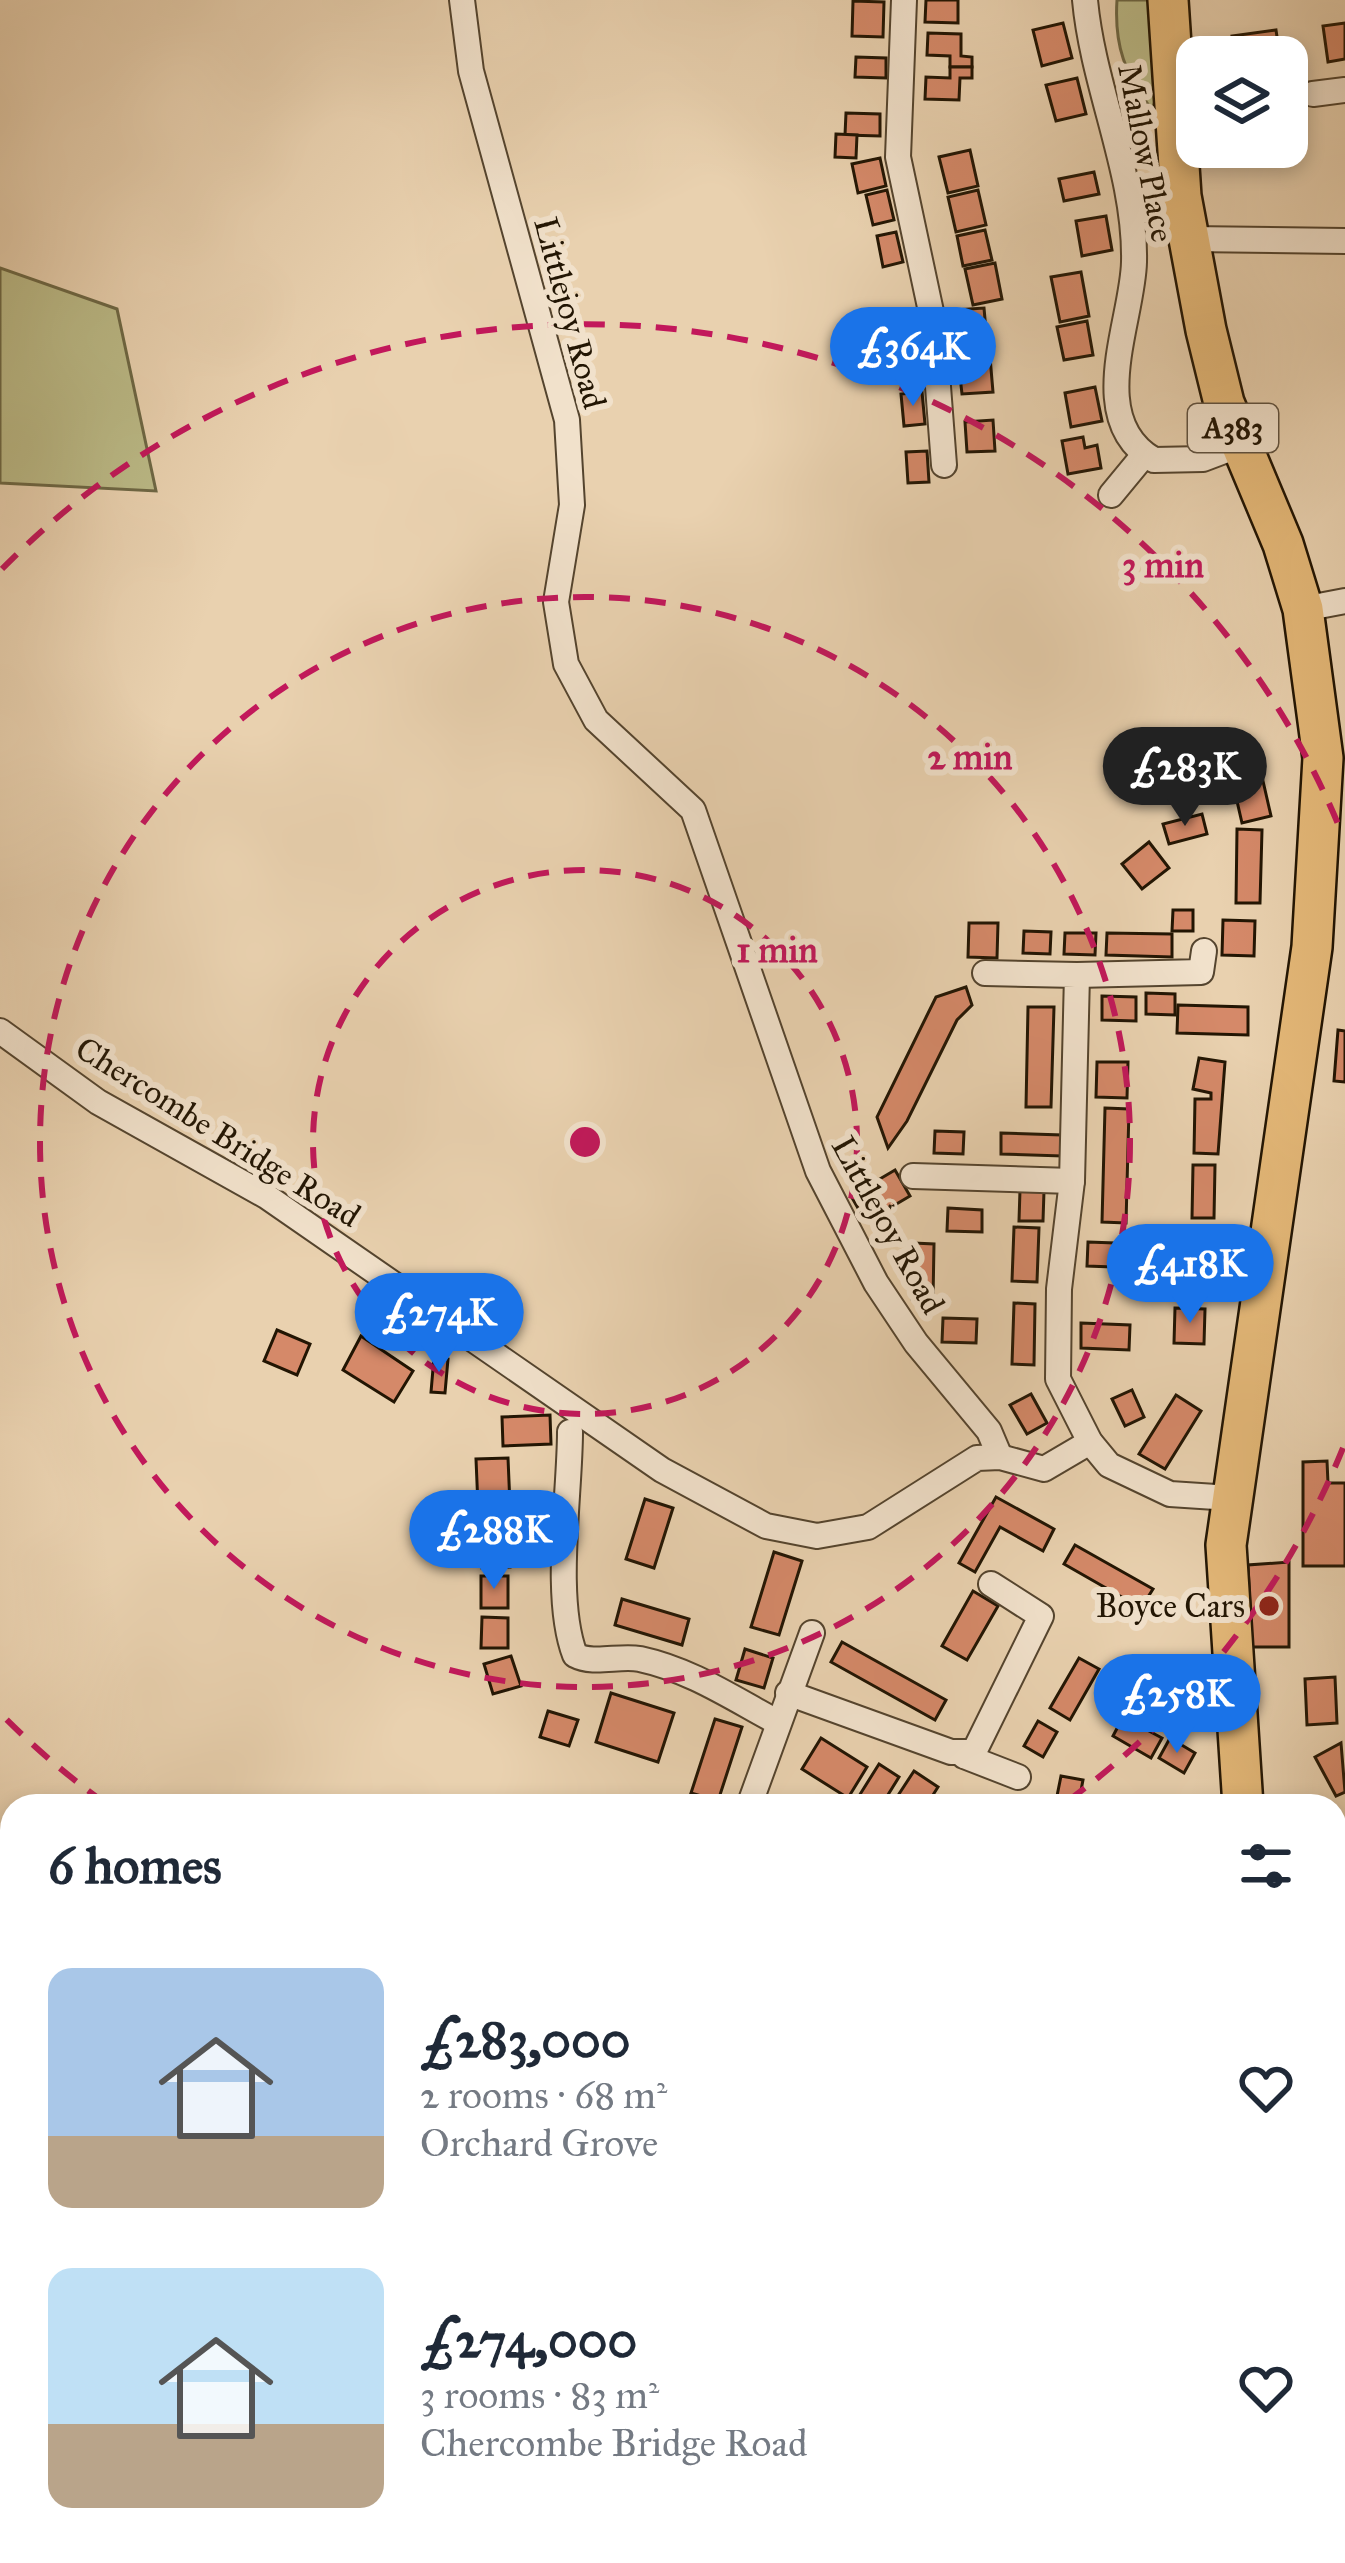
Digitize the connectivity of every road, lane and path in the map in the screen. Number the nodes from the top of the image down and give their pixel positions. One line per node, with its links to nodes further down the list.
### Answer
1 (462, 0): 23 (street, Littlejoy Road)
2 (904, 0): 11 (street)
3 (1085, 0): 10 (street, Mallow Place)
4 (1168, 0): 7 (main road, A383)
5 (1345, 89): 6 (street)
6 (1313, 94)
7 (1190, 239): 8 (street); 9 (main road, A383)
8 (1345, 241)
9 (1240, 445): 10 (street); 14 (main road, A383)
10 (1144, 455): 12 (street)
11 (944, 465)
12 (1111, 494)
13 (1345, 602): 14 (street)
14 (1303, 609): 24 (main road, A383)
15 (1204, 951): 17 (street)
16 (985, 973): 17 (street)
17 (1077, 975): 20 (street)
18 (0, 1031): 23 (street, Chercombe Bridge Road)
19 (913, 1176): 20 (street)
20 (1072, 1181): 22 (street)
21 (570, 1432): 28 (street)
22 (1090, 1442): 23 (street, Chercombe Bridge Road); 24 (street)
23 (1000, 1457)
24 (1231, 1498): 32 (main road, A383)
25 (991, 1584): 29 (street)
26 (812, 1633): 27 (street)
27 (788, 1693): 28 (street); 29 (street)
28 (778, 1722): 31 (street)
29 (964, 1756): 30 (street)
30 (1018, 1777)
31 (753, 1794)
32 (1242, 1794)

